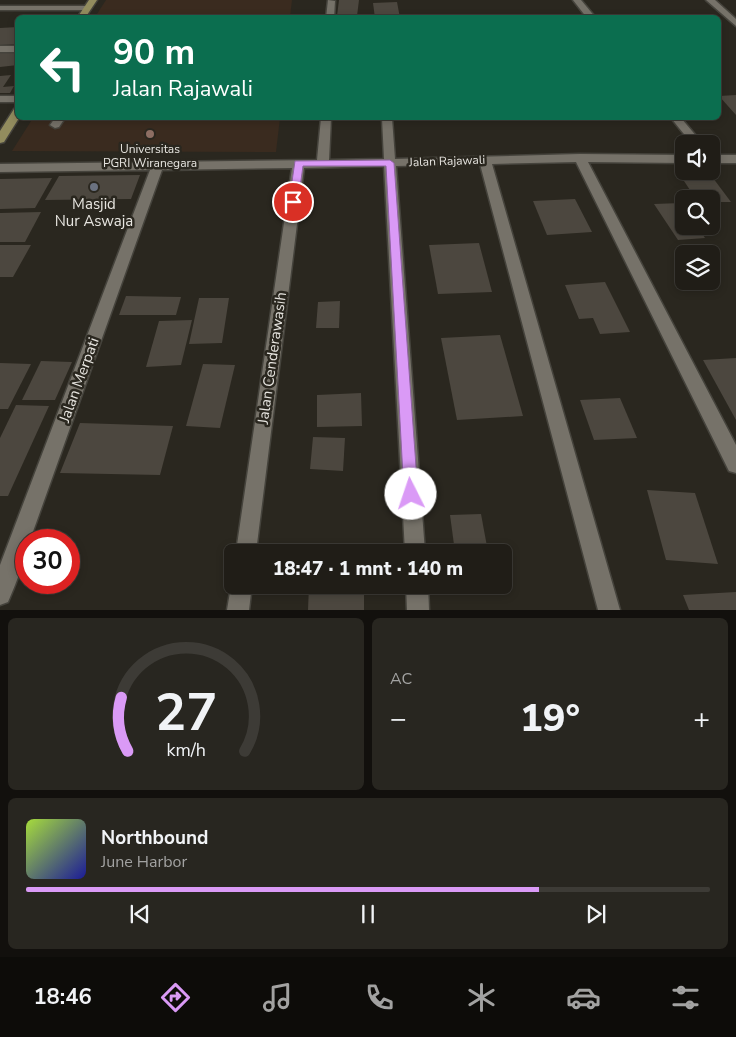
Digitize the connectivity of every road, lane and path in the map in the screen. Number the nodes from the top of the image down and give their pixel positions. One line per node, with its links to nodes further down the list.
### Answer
1 (93, 0): 6 (main road)
2 (577, 0): 9 (street)
3 (710, 0): 10 (street)
4 (331, 1): 8 (street)
5 (0, 8): 6 (street)
6 (87, 8): 7 (main road)
7 (83, 15)
8 (330, 15)
9 (590, 15)
10 (733, 25)
11 (0, 49): 12 (street)
12 (15, 49)
13 (15, 98): 14 (street)
14 (0, 99)
15 (15, 116): 20 (main road)
16 (326, 120): 28 (street)
17 (387, 120): 27 (street)
18 (678, 120): 19 (street)
19 (690, 135)
20 (0, 140)
21 (580, 158): 23 (street, Jalan Rajawali); 25 (street, Jalan Rajawali); 31 (street)
22 (720, 158): 24 (street)
23 (675, 159)
24 (736, 159)
25 (485, 160): 27 (street, Jalan Rajawali); 39 (street)
26 (299, 163): 28 (street, Jalan Rajawali); 29 (street, Jalan Rajawali); 32 (street, Jalan Cenderawasih)
27 (390, 163): 28 (street, Jalan Rajawali); 33 (street)
28 (323, 164)
29 (158, 166): 30 (street, Jalan Rajawali); 34 (street, Jalan Merpati)
30 (0, 168)
31 (736, 464)
32 (247, 544)
33 (414, 544)
34 (0, 594)
35 (240, 594): 37 (street)
36 (417, 594): 38 (street)
37 (238, 610)
38 (418, 610)
39 (609, 610)

